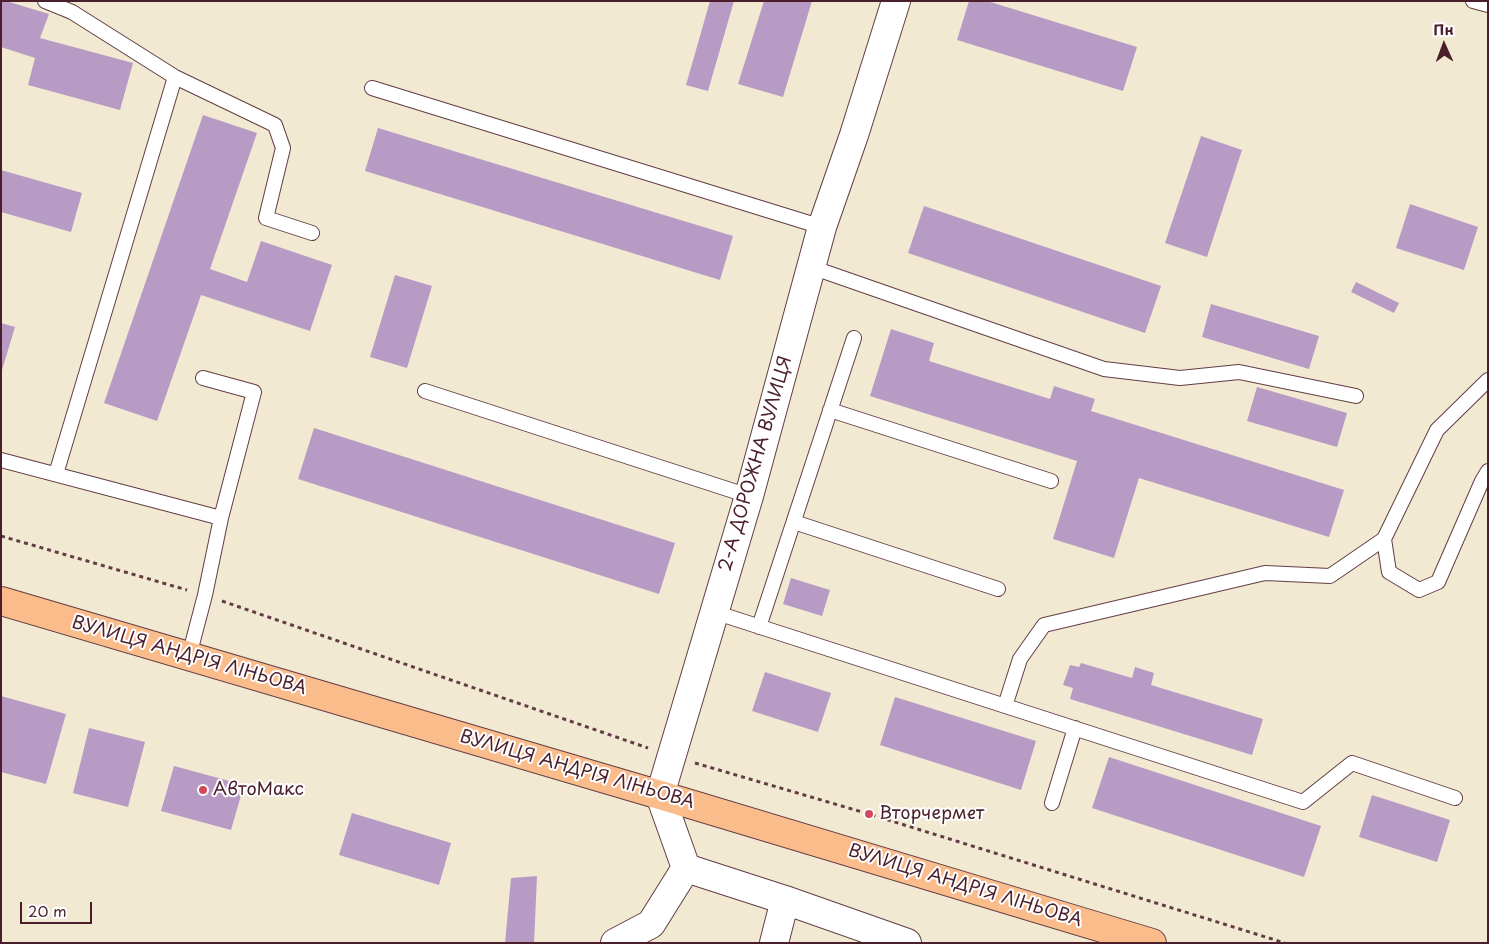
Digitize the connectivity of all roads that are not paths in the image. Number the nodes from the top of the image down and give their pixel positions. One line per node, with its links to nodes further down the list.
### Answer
1 (45, 1): 5 (lane)
2 (896, 1): 7 (street, 2-А ДОРОЖНА ВУЛИЦЯ)
3 (1473, 1): 4 (lane)
4 (1488, 6)
5 (175, 77): 8 (lane); 18 (lane)
6 (372, 88): 7 (lane)
7 (822, 227): 9 (street, 2-А ДОРОЖНА ВУЛИЦЯ)
8 (312, 233)
9 (811, 267): 14 (lane); 20 (street, 2-А ДОРОЖНА ВУЛИЦЯ)
10 (854, 338): 15 (lane)
11 (203, 378): 21 (lane)
12 (1488, 380): 23 (lane)
13 (425, 391): 20 (lane)
14 (1356, 396)
15 (830, 410): 19 (lane); 22 (lane)
16 (1, 460): 18 (lane)
17 (1488, 471): 23 (lane)
18 (56, 474): 21 (lane)
19 (1050, 482)
20 (749, 496): 26 (street, 2-А ДОРОЖНА ВУЛИЦЯ)
21 (221, 518): 28 (lane)
22 (794, 522): 24 (lane); 27 (lane)
23 (1384, 539): 29 (lane)
24 (998, 589)
25 (1, 601): 28 (main road, ВУЛИЦЯ АНДРІЯ ЛІНЬОВА)
26 (714, 612): 27 (lane); 31 (street, 2-А ДОРОЖНА ВУЛИЦЯ)
27 (759, 627): 29 (lane)
28 (189, 656): 31 (main road, ВУЛИЦЯ АНДРІЯ ЛІНЬОВА)
29 (1005, 706): 30 (lane)
30 (1075, 728): 32 (lane); 33 (lane)
31 (660, 795): 34 (street); 39 (main road, ВУЛИЦЯ АНДРІЯ ЛІНЬОВА)
32 (1455, 798)
33 (1052, 803)
34 (686, 868): 35 (street); 36 (street)
35 (785, 900): 37 (street); 38 (street)
36 (615, 943)
37 (774, 943)
38 (908, 943)
39 (1152, 943)

